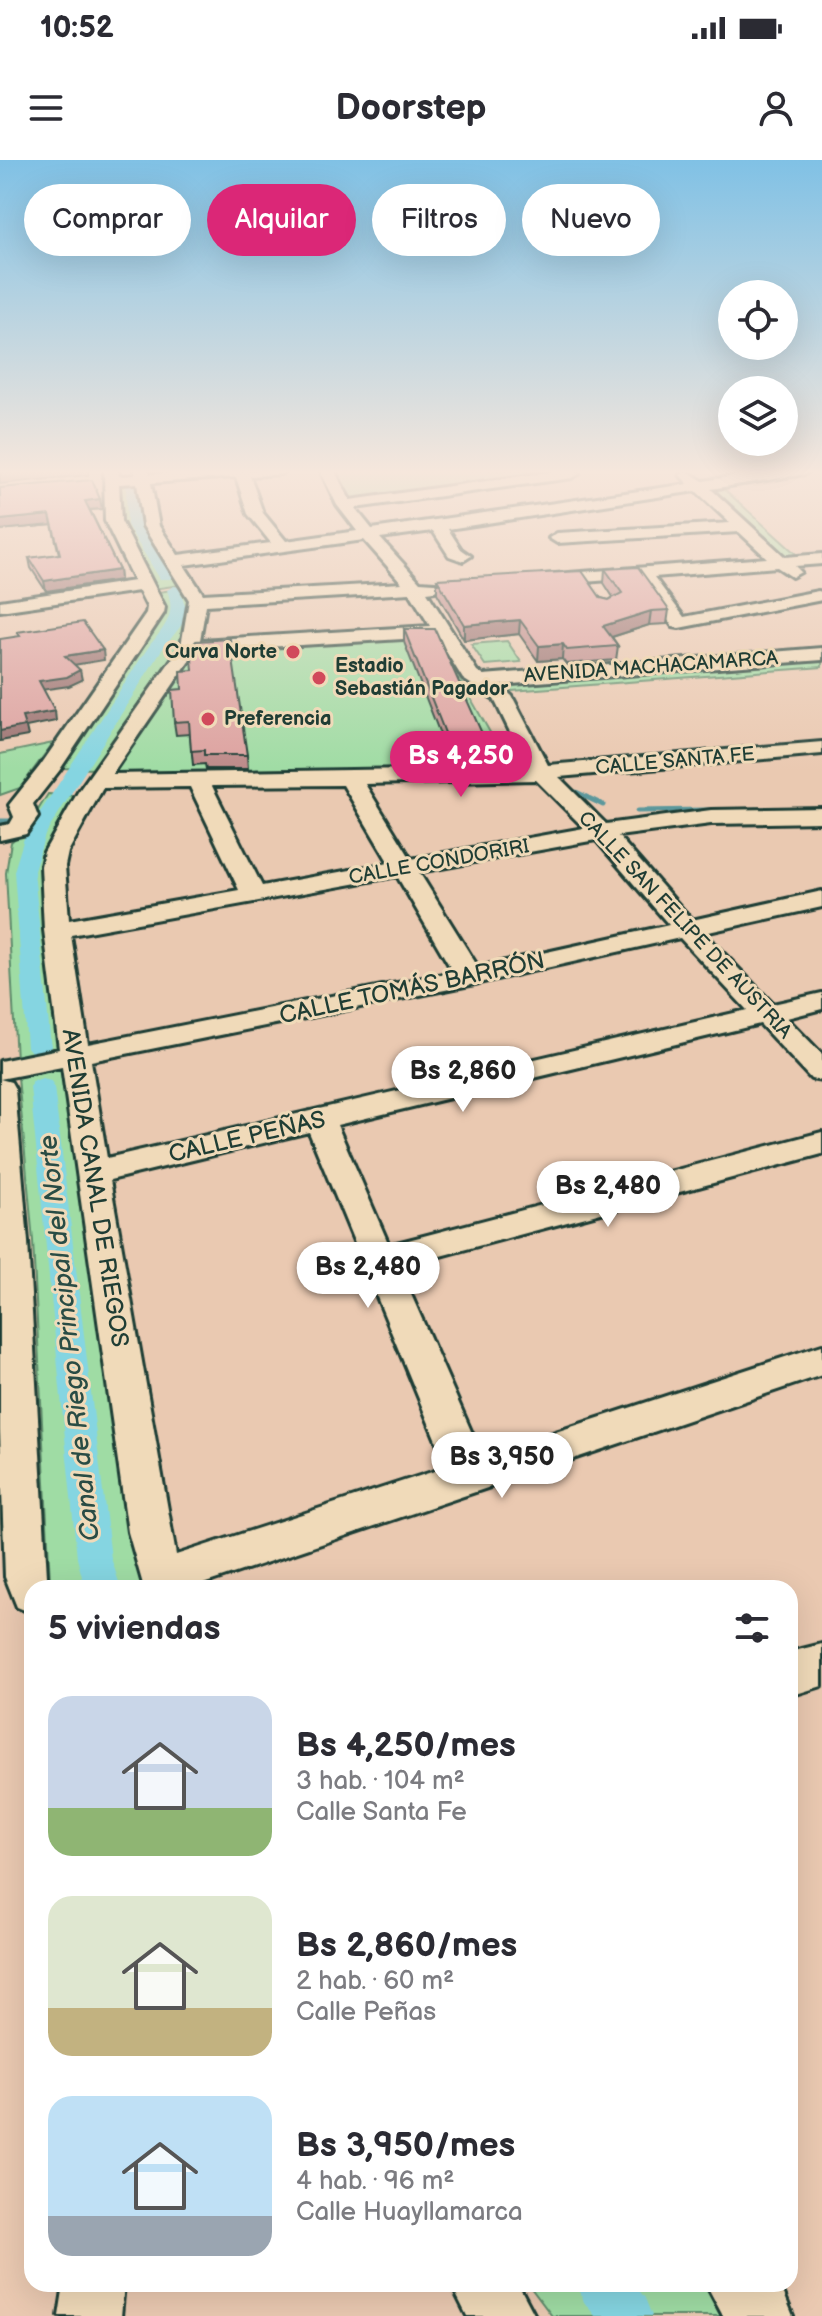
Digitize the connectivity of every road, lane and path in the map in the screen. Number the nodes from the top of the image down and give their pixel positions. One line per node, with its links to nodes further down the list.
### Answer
1 (153, 571): 12 (street, AVENIDA CANAL DE RIEGOS)
2 (172, 571): 12 (street)
3 (400, 571): 11 (street, CALLE SAN FELIPE DE AUSTRIA)
4 (583, 571): 8 (street)
5 (680, 571): 7 (street)
6 (790, 571): 14 (street)
7 (643, 573): 8 (street); 14 (street)
8 (588, 577): 9 (street); 13 (street)
9 (526, 581)
10 (447, 586): 11 (street)
11 (416, 588): 12 (street); 16 (street, CALLE SAN FELIPE DE AUSTRIA)
12 (169, 590): 15 (street); 17 (street, AVENIDA CANAL DE RIEGOS); 26 (street, AVENIDA CANAL DE RIEGOS)
13 (601, 596)
14 (820, 598)
15 (0, 606)
16 (443, 631): 17 (street); 20 (street, CALLE SAN FELIPE DE AUSTRIA)
17 (190, 646): 26 (street, AVENIDA CANAL DE RIEGOS)
18 (822, 654): 20 (street, AVENIDA MACHACAMARCA)
19 (822, 672): 21 (street, AVENIDA MACHACAMARCA)
20 (480, 681): 21 (street, CALLE SAN FELIPE DE AUSTRIA)
21 (502, 696): 23 (street, CALLE SAN FELIPE DE AUSTRIA)
22 (822, 748): 23 (street, CALLE SANTA FE)
23 (541, 772): 24 (street, CALLE SANTA FE); 29 (street, CALLE SAN FELIPE DE AUSTRIA)
24 (350, 778): 25 (street, CALLE SANTA FE); 31 (street)
25 (198, 780): 26 (street, CALLE SANTA FE); 32 (street)
26 (61, 786): 30 (street, AVENIDA CANAL DE RIEGOS); 35 (street, AVENIDA CANAL DE RIEGOS)
27 (822, 798): 29 (street)
28 (822, 815): 29 (street, CALLE CONDORIRI)
29 (595, 826): 31 (street, CALLE CONDORIRI); 34 (street, CALLE SAN FELIPE DE AUSTRIA)
30 (0, 834)
31 (404, 868): 32 (street, CALLE CONDORIRI); 36 (street)
32 (254, 895): 35 (street, CALLE CONDORIRI)
33 (822, 899): 34 (street, CALLE TOMÁS BARRÓN)
34 (685, 928): 36 (street, CALLE TOMÁS BARRÓN); 38 (street, CALLE SAN FELIPE DE AUSTRIA)
35 (57, 930): 39 (street, AVENIDA CANAL DE RIEGOS)
36 (470, 977): 39 (street, CALLE TOMÁS BARRÓN)
37 (822, 1001): 38 (street, CALLE PEÑAS)
38 (766, 1015): 41 (street, CALLE SAN FELIPE DE AUSTRIA); 43 (street, CALLE PEÑAS)
39 (75, 1056): 40 (street, CALLE TOMÁS BARRÓN); 45 (street, AVENIDA CANAL DE RIEGOS)
40 (0, 1070)
41 (822, 1072)
42 (0, 1089): 46 (street)
43 (319, 1120): 45 (street, CALLE PEÑAS); 47 (street)
44 (822, 1143): 47 (street)
45 (92, 1173): 51 (street, AVENIDA CANAL DE RIEGOS)
46 (5, 1244): 49 (street)
47 (380, 1260): 50 (street)
48 (822, 1360): 50 (street)
49 (9, 1395): 53 (street)
50 (471, 1476): 52 (street)
51 (163, 1580)
52 (173, 1580)
53 (19, 1585)
54 (93, 2292): 57 (street)
55 (487, 2292): 58 (street)
56 (742, 2292): 59 (street)
57 (90, 2316)
58 (504, 2316)
59 (762, 2316)

